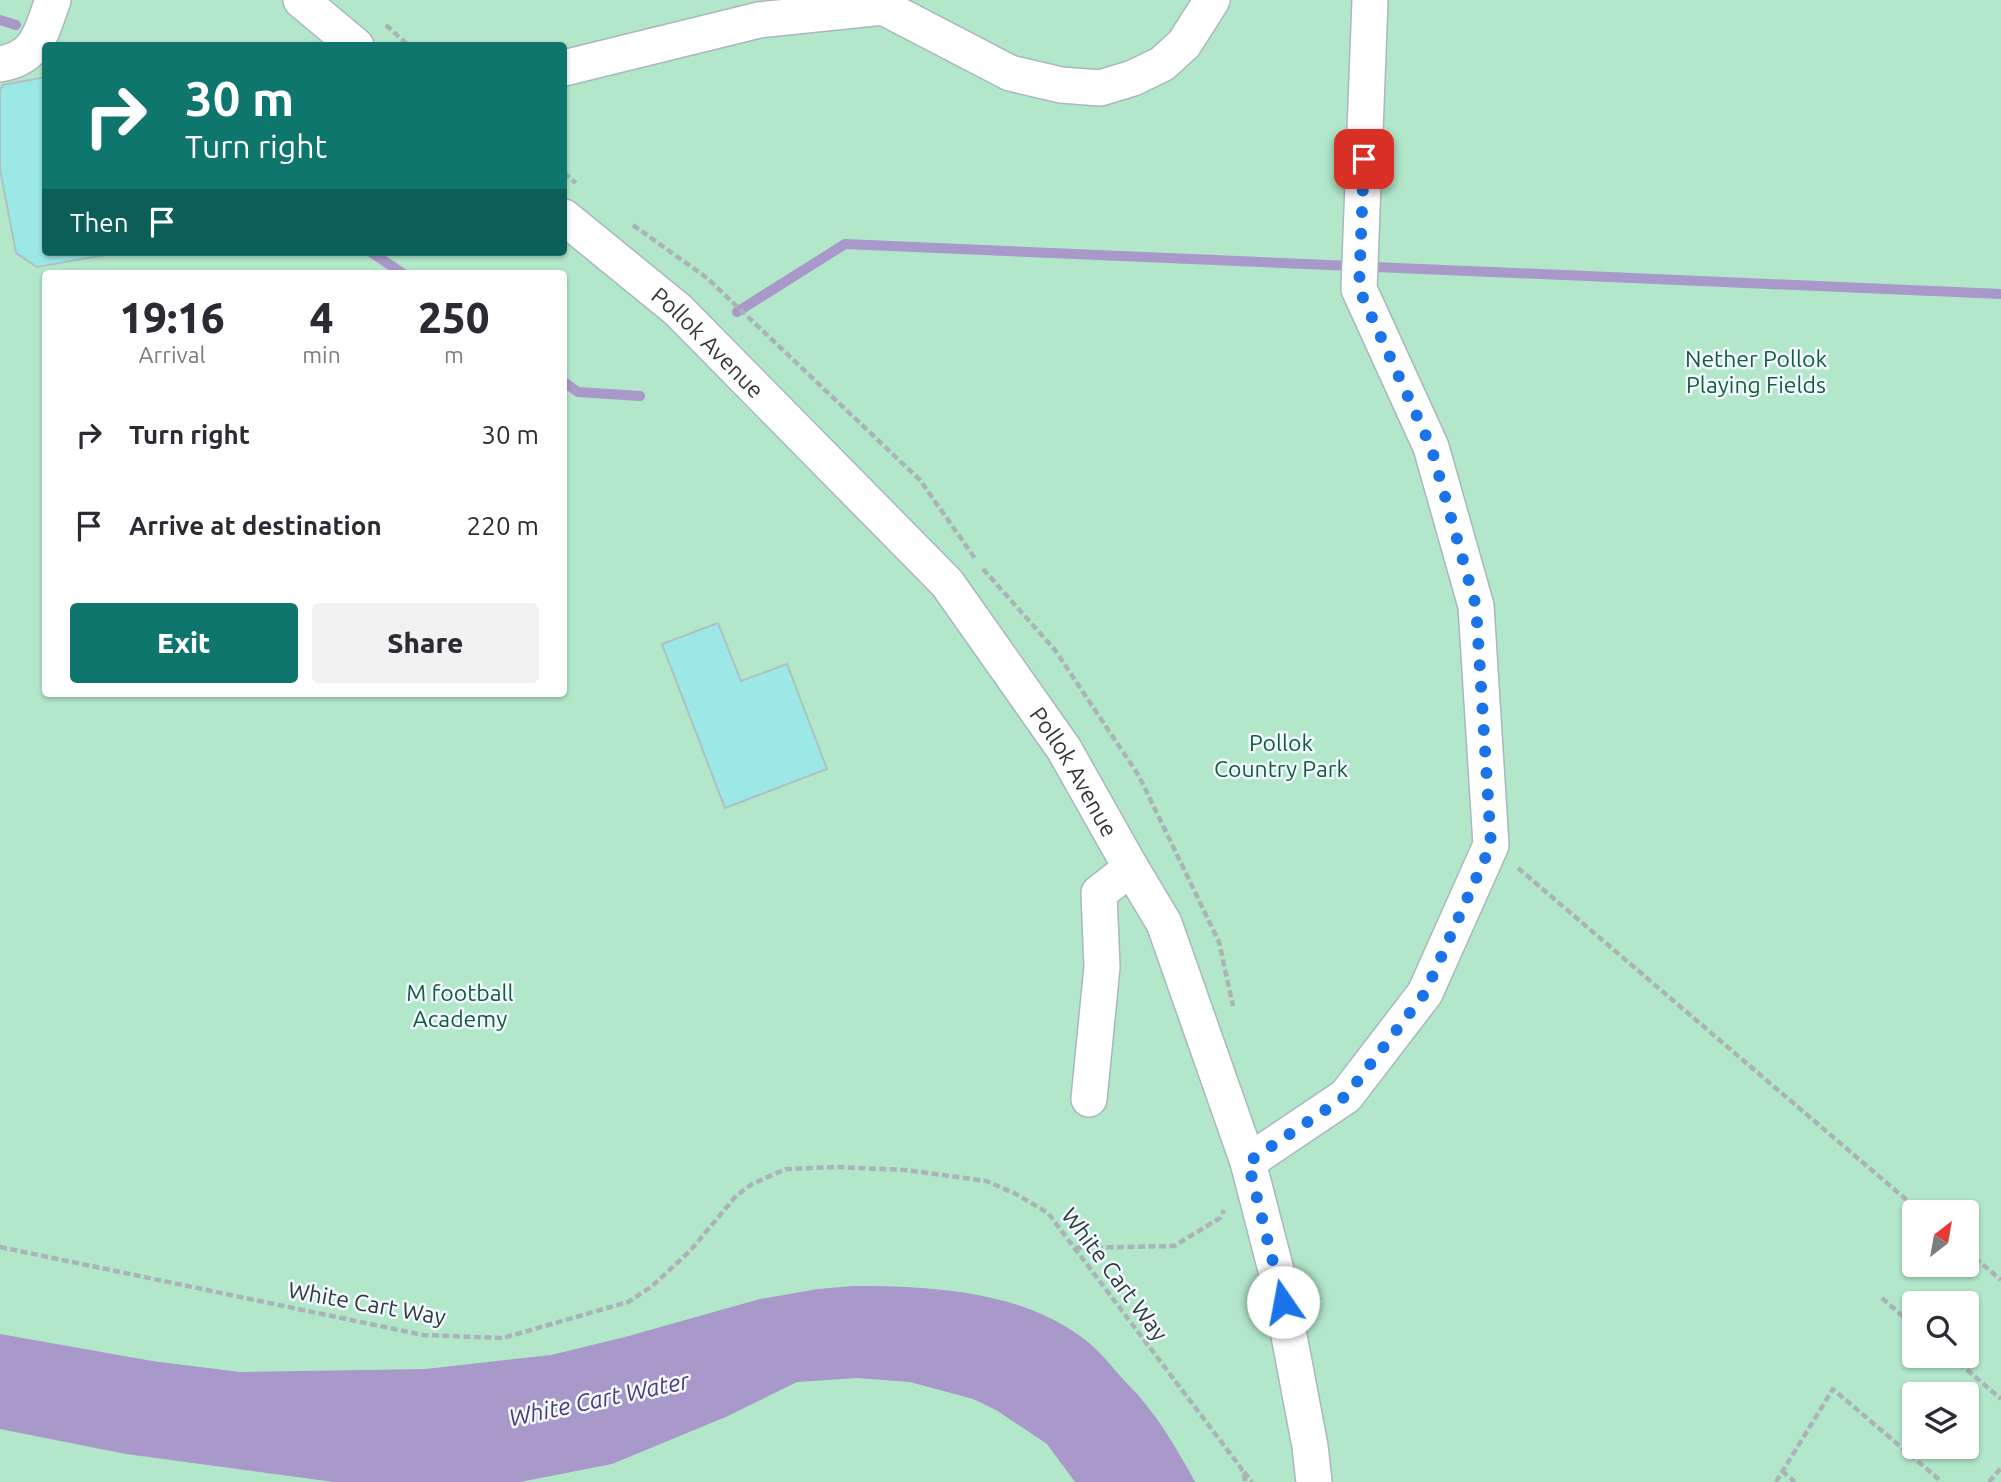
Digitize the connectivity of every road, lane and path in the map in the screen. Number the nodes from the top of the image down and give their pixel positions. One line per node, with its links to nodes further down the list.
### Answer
1 (53, 0): 6 (street)
2 (301, 0): 5 (street)
3 (1212, 0): 7 (street)
4 (1370, 0): 13 (street)
5 (351, 42)
6 (0, 64)
7 (567, 67)
8 (567, 175): 9 (path)
9 (583, 188)
10 (623, 218): 12 (path)
11 (567, 219): 14 (street, Pollok Avenue)
12 (756, 327)
13 (1491, 845): 16 (street); 17 (path)
14 (1131, 868): 15 (street); 16 (street, Pollok Avenue)
15 (1089, 1099)
16 (1248, 1162): 19 (path); 31 (street, Pollok Avenue)
17 (1907, 1200)
18 (0, 1247): 19 (path, White Cart Way)
19 (1074, 1248): 26 (path, White Cart Way)
20 (1979, 1261): 21 (path)
21 (2001, 1280)
22 (1882, 1298): 23 (path)
23 (1902, 1316)
24 (1965, 1368): 25 (path)
25 (2001, 1399)
26 (1241, 1468): 29 (path, White Cart Way); 30 (path)
27 (2001, 1468): 35 (path)
28 (1782, 1471): 32 (path); 33 (path); 34 (path)
29 (1246, 1482)
30 (1252, 1482)
31 (1314, 1482)
32 (1776, 1482)
33 (1795, 1482)
34 (1942, 1482)
35 (1989, 1482)

